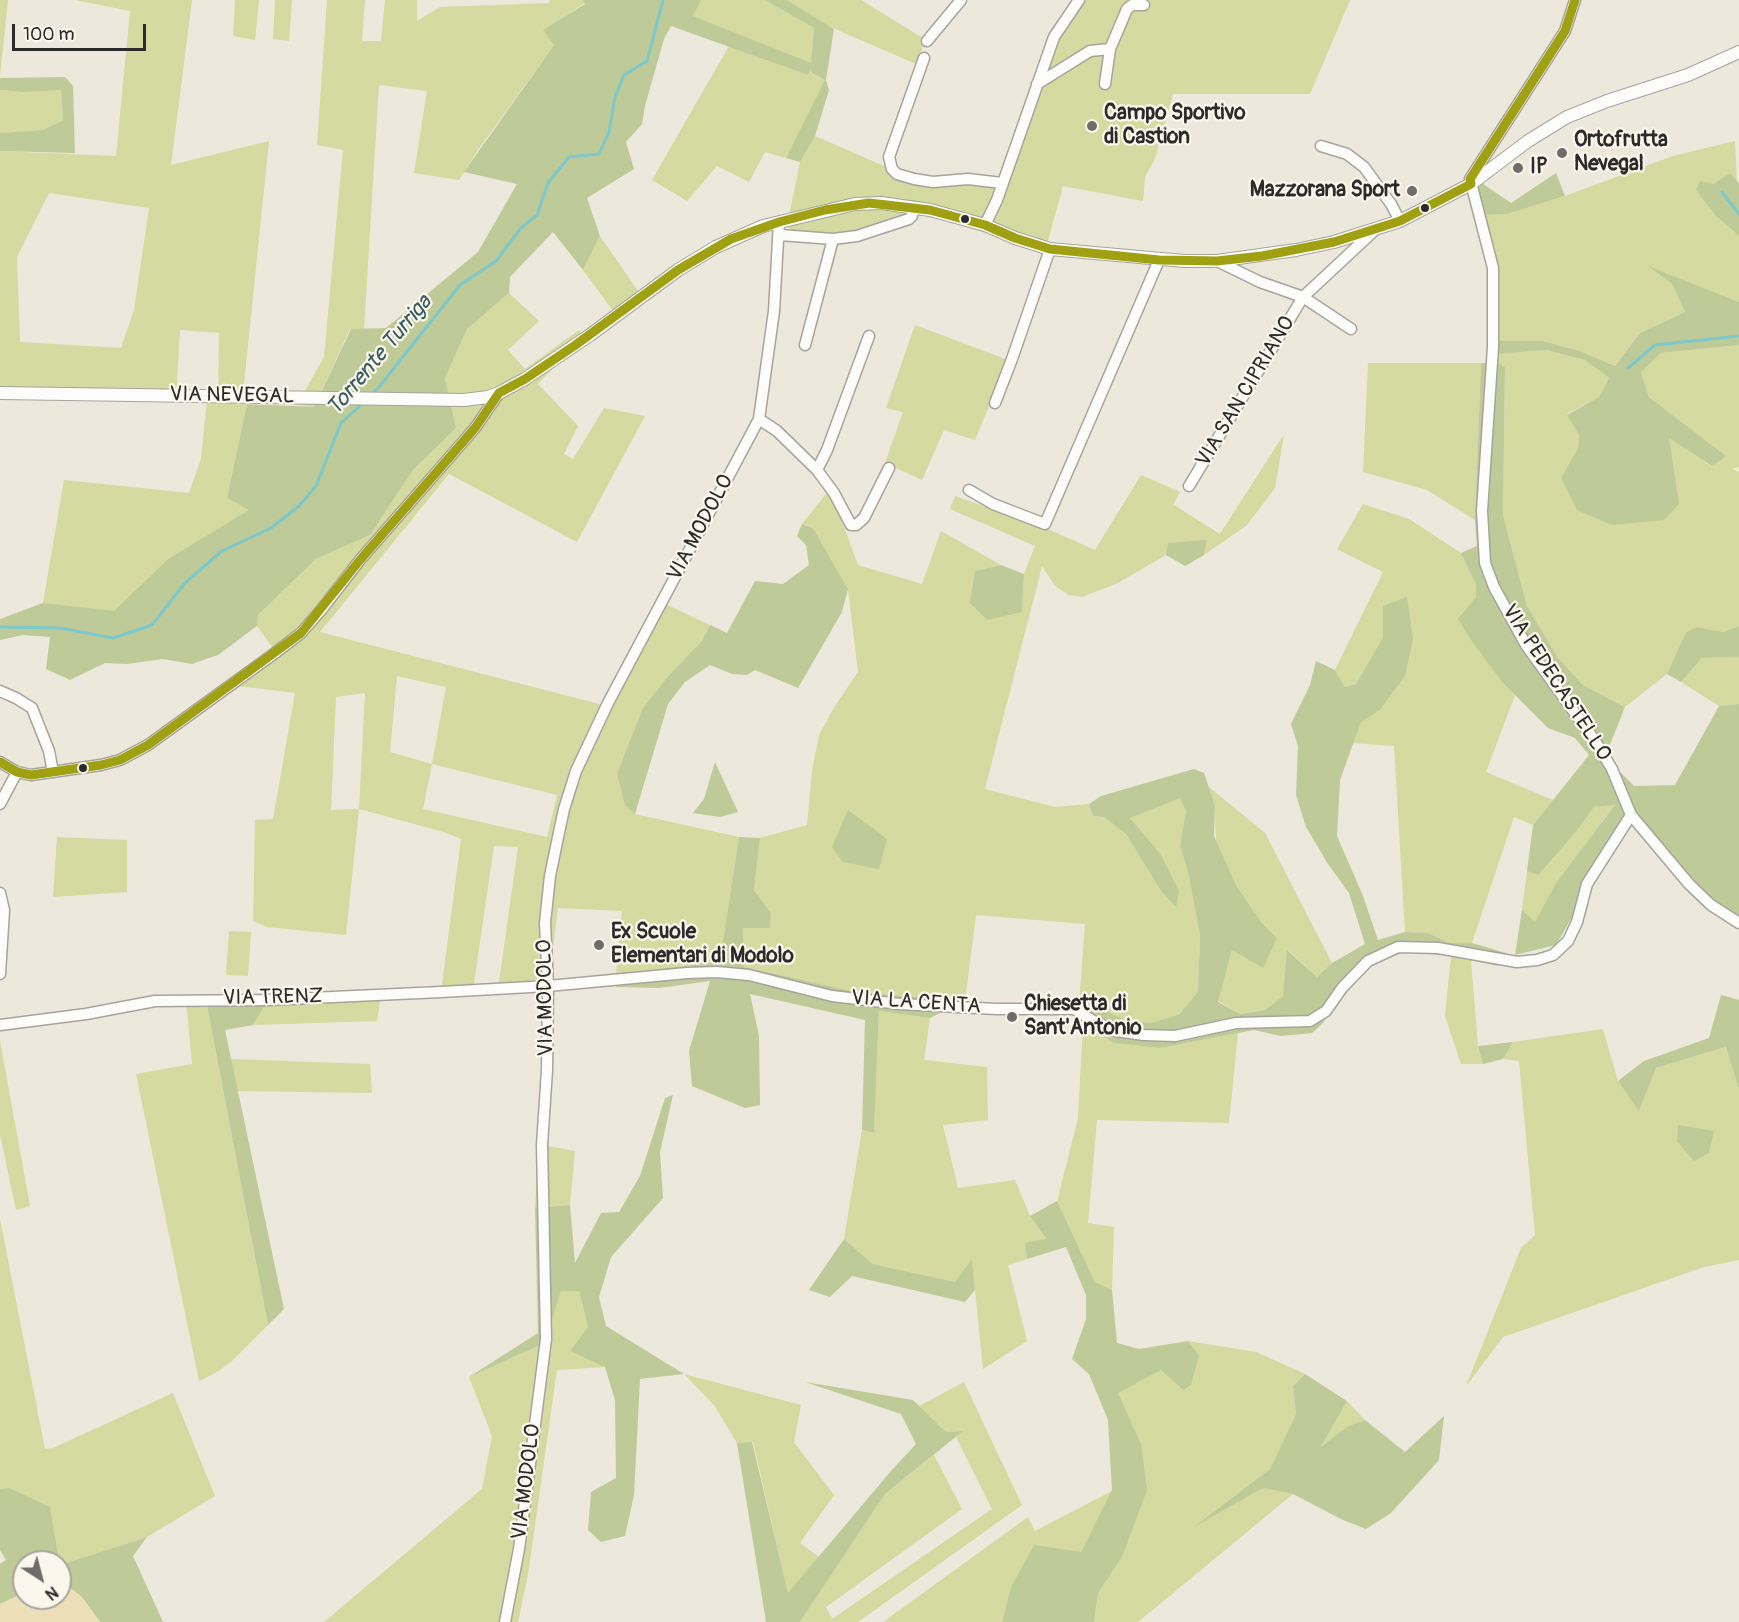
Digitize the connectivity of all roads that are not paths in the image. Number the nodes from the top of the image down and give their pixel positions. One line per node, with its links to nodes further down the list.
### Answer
1 (961, 0): 5 (street)
2 (1078, 0): 10 (street)
3 (1575, 0): 13 (street)
4 (1144, 5): 6 (street)
5 (927, 41)
6 (1110, 49): 9 (street); 10 (street)
7 (1739, 52): 13 (main road, VIA SAN CIPRIANO)
8 (924, 58): 12 (street)
9 (1105, 84)
10 (1037, 85): 12 (street)
11 (1322, 146): 15 (street)
12 (1002, 183): 16 (street)
13 (1471, 184): 15 (main road, VIA SAN CIPRIANO); 40 (street, VIA PEDECASTELLO)
14 (914, 207): 16 (main road, VIA SAN CIPRIANO); 17 (main road, VIA SAN CIPRIANO); 19 (street, VIA SAN CIPRIANO)
15 (1400, 221): 18 (main road, VIA SAN CIPRIANO)
16 (985, 225): 20 (main road, VIA SAN CIPRIANO)
17 (779, 228): 19 (street, VIA SAN CIPRIANO); 28 (main road, VIA SAN CIPRIANO); 30 (street, VIA MODOLO)
18 (1376, 229): 22 (main road, VIA SAN CIPRIANO); 23 (street, VIA SAN CIPRIANO)
19 (833, 239): 26 (street)
20 (1050, 249): 21 (main road, VIA SAN CIPRIANO); 29 (street)
21 (1159, 260): 22 (main road, VIA SAN CIPRIANO); 34 (street)
22 (1217, 261): 23 (street, VIA SAN CIPRIANO)
23 (1303, 297): 24 (street, VIA SAN CIPRIANO); 33 (street, VIA SAN CIPRIANO)
24 (1351, 329)
25 (869, 336): 32 (street)
26 (805, 345)
27 (0, 393): 28 (main road, VIA NEVEGAL)
28 (499, 393): 38 (street)
29 (995, 403)
30 (759, 419): 32 (street); 44 (street, VIA MODOLO)
31 (889, 468): 32 (street)
32 (817, 470)
33 (1189, 486)
34 (969, 490)
35 (0, 691): 38 (street)
36 (0, 762): 37 (street)
37 (17, 772): 38 (street); 39 (street)
38 (53, 772)
39 (0, 804)
40 (1631, 815): 42 (street, VIA PEDECASTELLO); 44 (street, VIA LA CENTA)
41 (0, 893): 43 (street)
42 (1739, 923)
43 (0, 974)
44 (548, 986): 45 (street, VIA TRENZ); 46 (street, VIA MODOLO)
45 (0, 1025)
46 (505, 1622)

